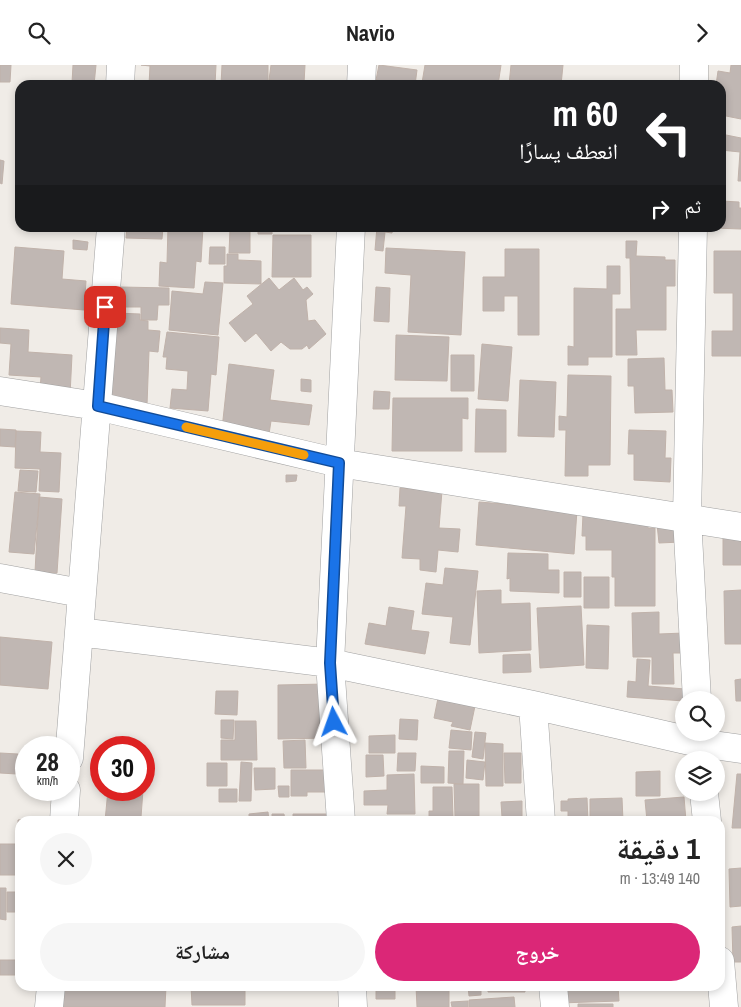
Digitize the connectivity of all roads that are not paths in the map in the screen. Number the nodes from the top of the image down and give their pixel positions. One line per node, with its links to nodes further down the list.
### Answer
1 (121, 65): 4 (street)
2 (362, 65): 5 (street)
3 (694, 65): 6 (street)
4 (120, 80)
5 (361, 80)
6 (694, 80)
7 (111, 232): 11 (street)
8 (351, 232): 12 (street)
9 (694, 232): 13 (street)
10 (0, 391): 11 (street)
11 (98, 406): 12 (street); 16 (street)
12 (339, 463): 13 (street); 18 (street)
13 (687, 517): 14 (street); 19 (street)
14 (741, 527)
15 (0, 578): 16 (street)
16 (82, 593): 17 (street)
17 (79, 632): 18 (street); 21 (street)
18 (330, 663): 20 (street); 27 (street)
19 (697, 691)
20 (533, 705): 22 (street); 28 (street)
21 (71, 736)
22 (700, 745): 23 (street)
23 (741, 749)
24 (65, 801): 26 (street)
25 (705, 801): 29 (street)
26 (64, 816)
27 (341, 816)
28 (541, 816)
29 (706, 816)
30 (51, 991): 34 (street)
31 (352, 991): 35 (street)
32 (553, 991): 36 (street)
33 (723, 991): 37 (street)
34 (49, 1007)
35 (353, 1007)
36 (554, 1007)
37 (724, 1007)

